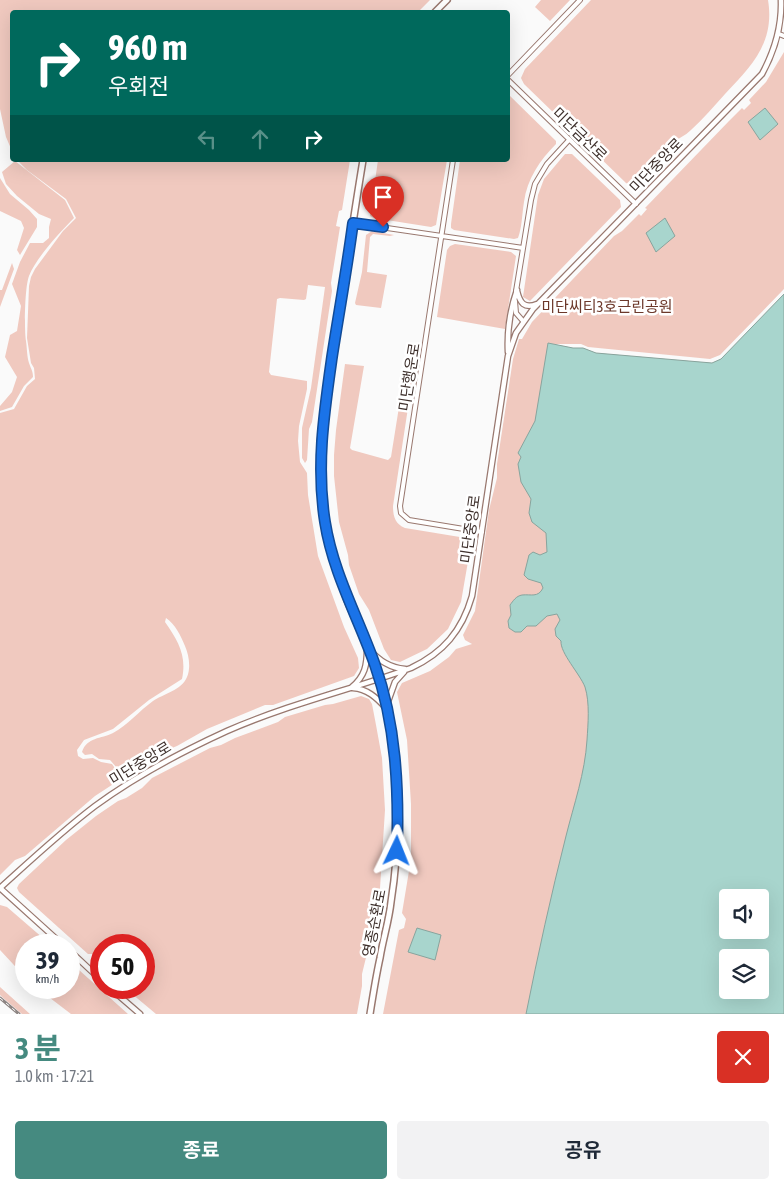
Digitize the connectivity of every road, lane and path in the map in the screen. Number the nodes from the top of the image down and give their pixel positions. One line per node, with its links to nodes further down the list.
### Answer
1 (447, 0): 4 (main road)
2 (580, 0): 6 (street)
3 (781, 0): 5 (street, 미단중앙로)
4 (438, 10)
5 (781, 35): 11 (street, 미단중앙로)
6 (510, 72)
7 (510, 82): 8 (street, 미단금산로)
8 (569, 140): 11 (street, 미단금산로); 14 (street)
9 (363, 162): 12 (main road, 영종순환로)
10 (453, 162): 13 (street, 미단행운로)
11 (636, 204): 16 (street, 미단중앙로)
12 (353, 223): 13 (street); 20 (main road, 영종순환로)
13 (442, 235): 14 (street); 19 (street, 미단행운로)
14 (523, 248): 15 (street)
15 (516, 290): 16 (street); 17 (street); 18 (street)
16 (538, 304): 17 (street, 미단중앙로)
17 (523, 321): 18 (street, 미단중앙로)
18 (508, 356): 19 (street, 미단중앙로)
19 (482, 532): 21 (street, 미단중앙로)
20 (367, 646): 21 (street); 22 (main road, 영종순환로); 23 (street)
21 (408, 669): 22 (street, 미단중앙로); 24 (street)
22 (379, 679): 23 (street, 미단중앙로); 24 (main road, 영종순환로)
23 (351, 688): 24 (street); 25 (street, 미단중앙로)
24 (386, 708): 31 (main road, 영종순환로)
25 (0, 888): 26 (street)
26 (51, 934)
27 (80, 960): 28 (street)
28 (90, 970)
29 (123, 999): 30 (street)
30 (140, 1014)
31 (370, 1014)

